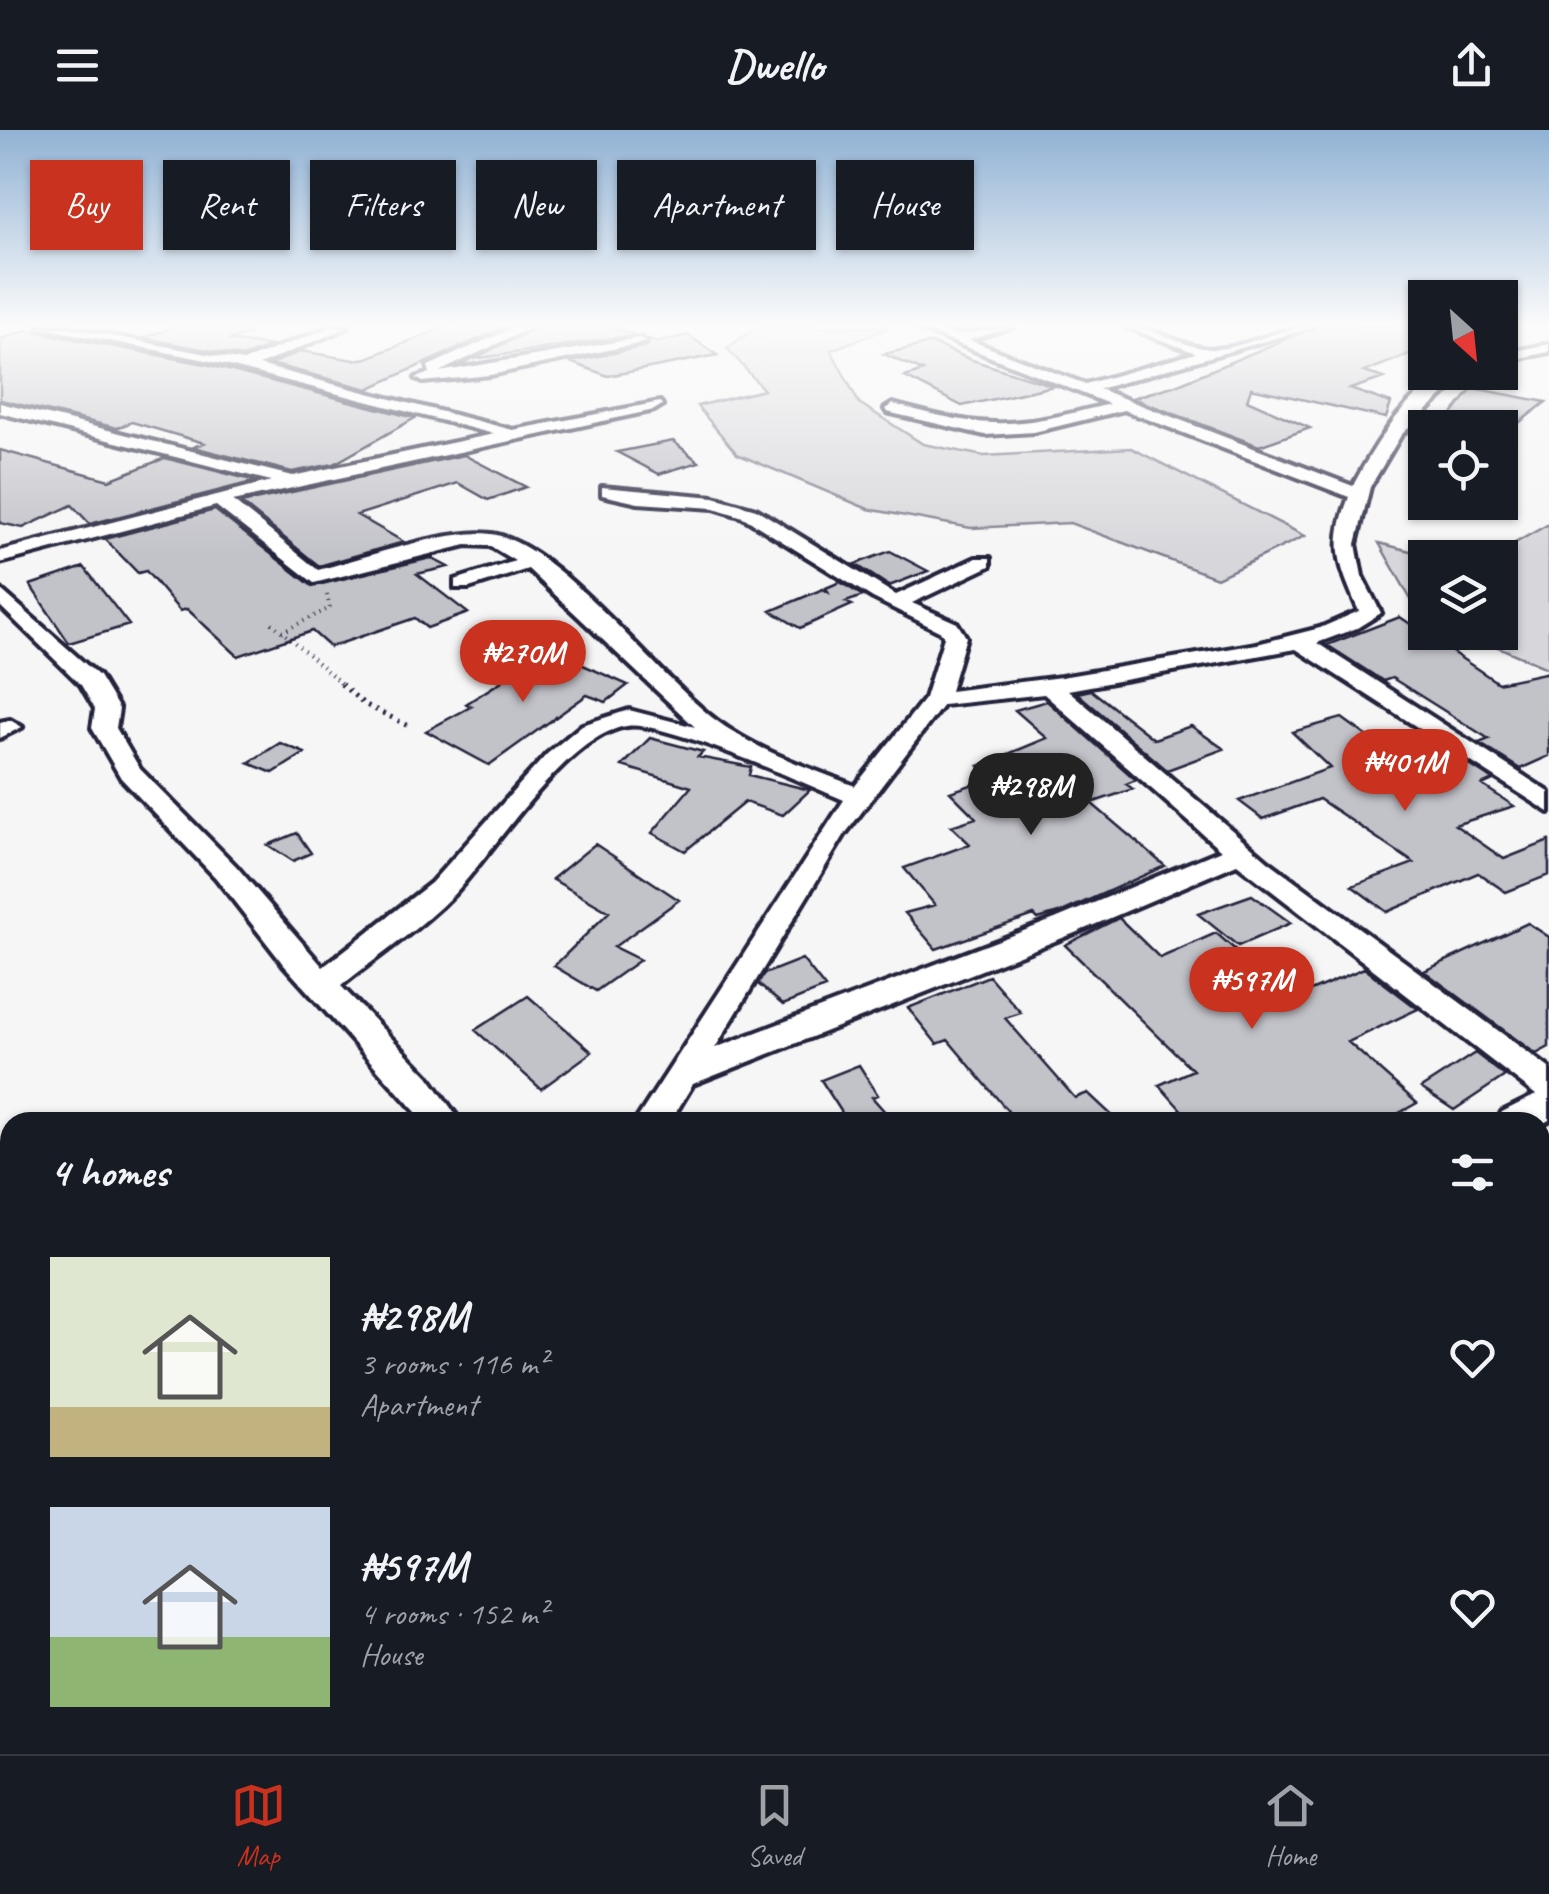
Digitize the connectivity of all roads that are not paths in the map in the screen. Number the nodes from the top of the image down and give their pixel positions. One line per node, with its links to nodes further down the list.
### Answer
1 (400, 403): 8 (street)
2 (1118, 403): 5 (street)
3 (1421, 403): 11 (street)
4 (654, 405): 8 (street)
5 (1124, 405): 7 (street); 11 (street)
6 (0, 408): 9 (street)
7 (894, 408)
8 (509, 433): 9 (street)
9 (293, 481): 12 (street)
10 (608, 490): 18 (street)
11 (1361, 495): 19 (street)
12 (219, 499): 13 (street); 14 (street)
13 (0, 557)
14 (531, 562): 16 (street); 22 (street)
15 (983, 562): 18 (street)
16 (462, 584)
17 (0, 594): 26 (street)
18 (897, 602): 21 (street)
19 (1297, 640): 20 (street); 24 (street)
20 (1050, 687): 21 (street); 25 (street)
21 (936, 700): 23 (street)
22 (738, 746): 23 (street); 26 (street)
23 (859, 796): 27 (street)
24 (1549, 804)
25 (1240, 852): 27 (street); 28 (street)
26 (322, 984): 29 (street)
27 (684, 1074): 30 (street)
28 (1549, 1086)
29 (436, 1112)
30 (659, 1112)

